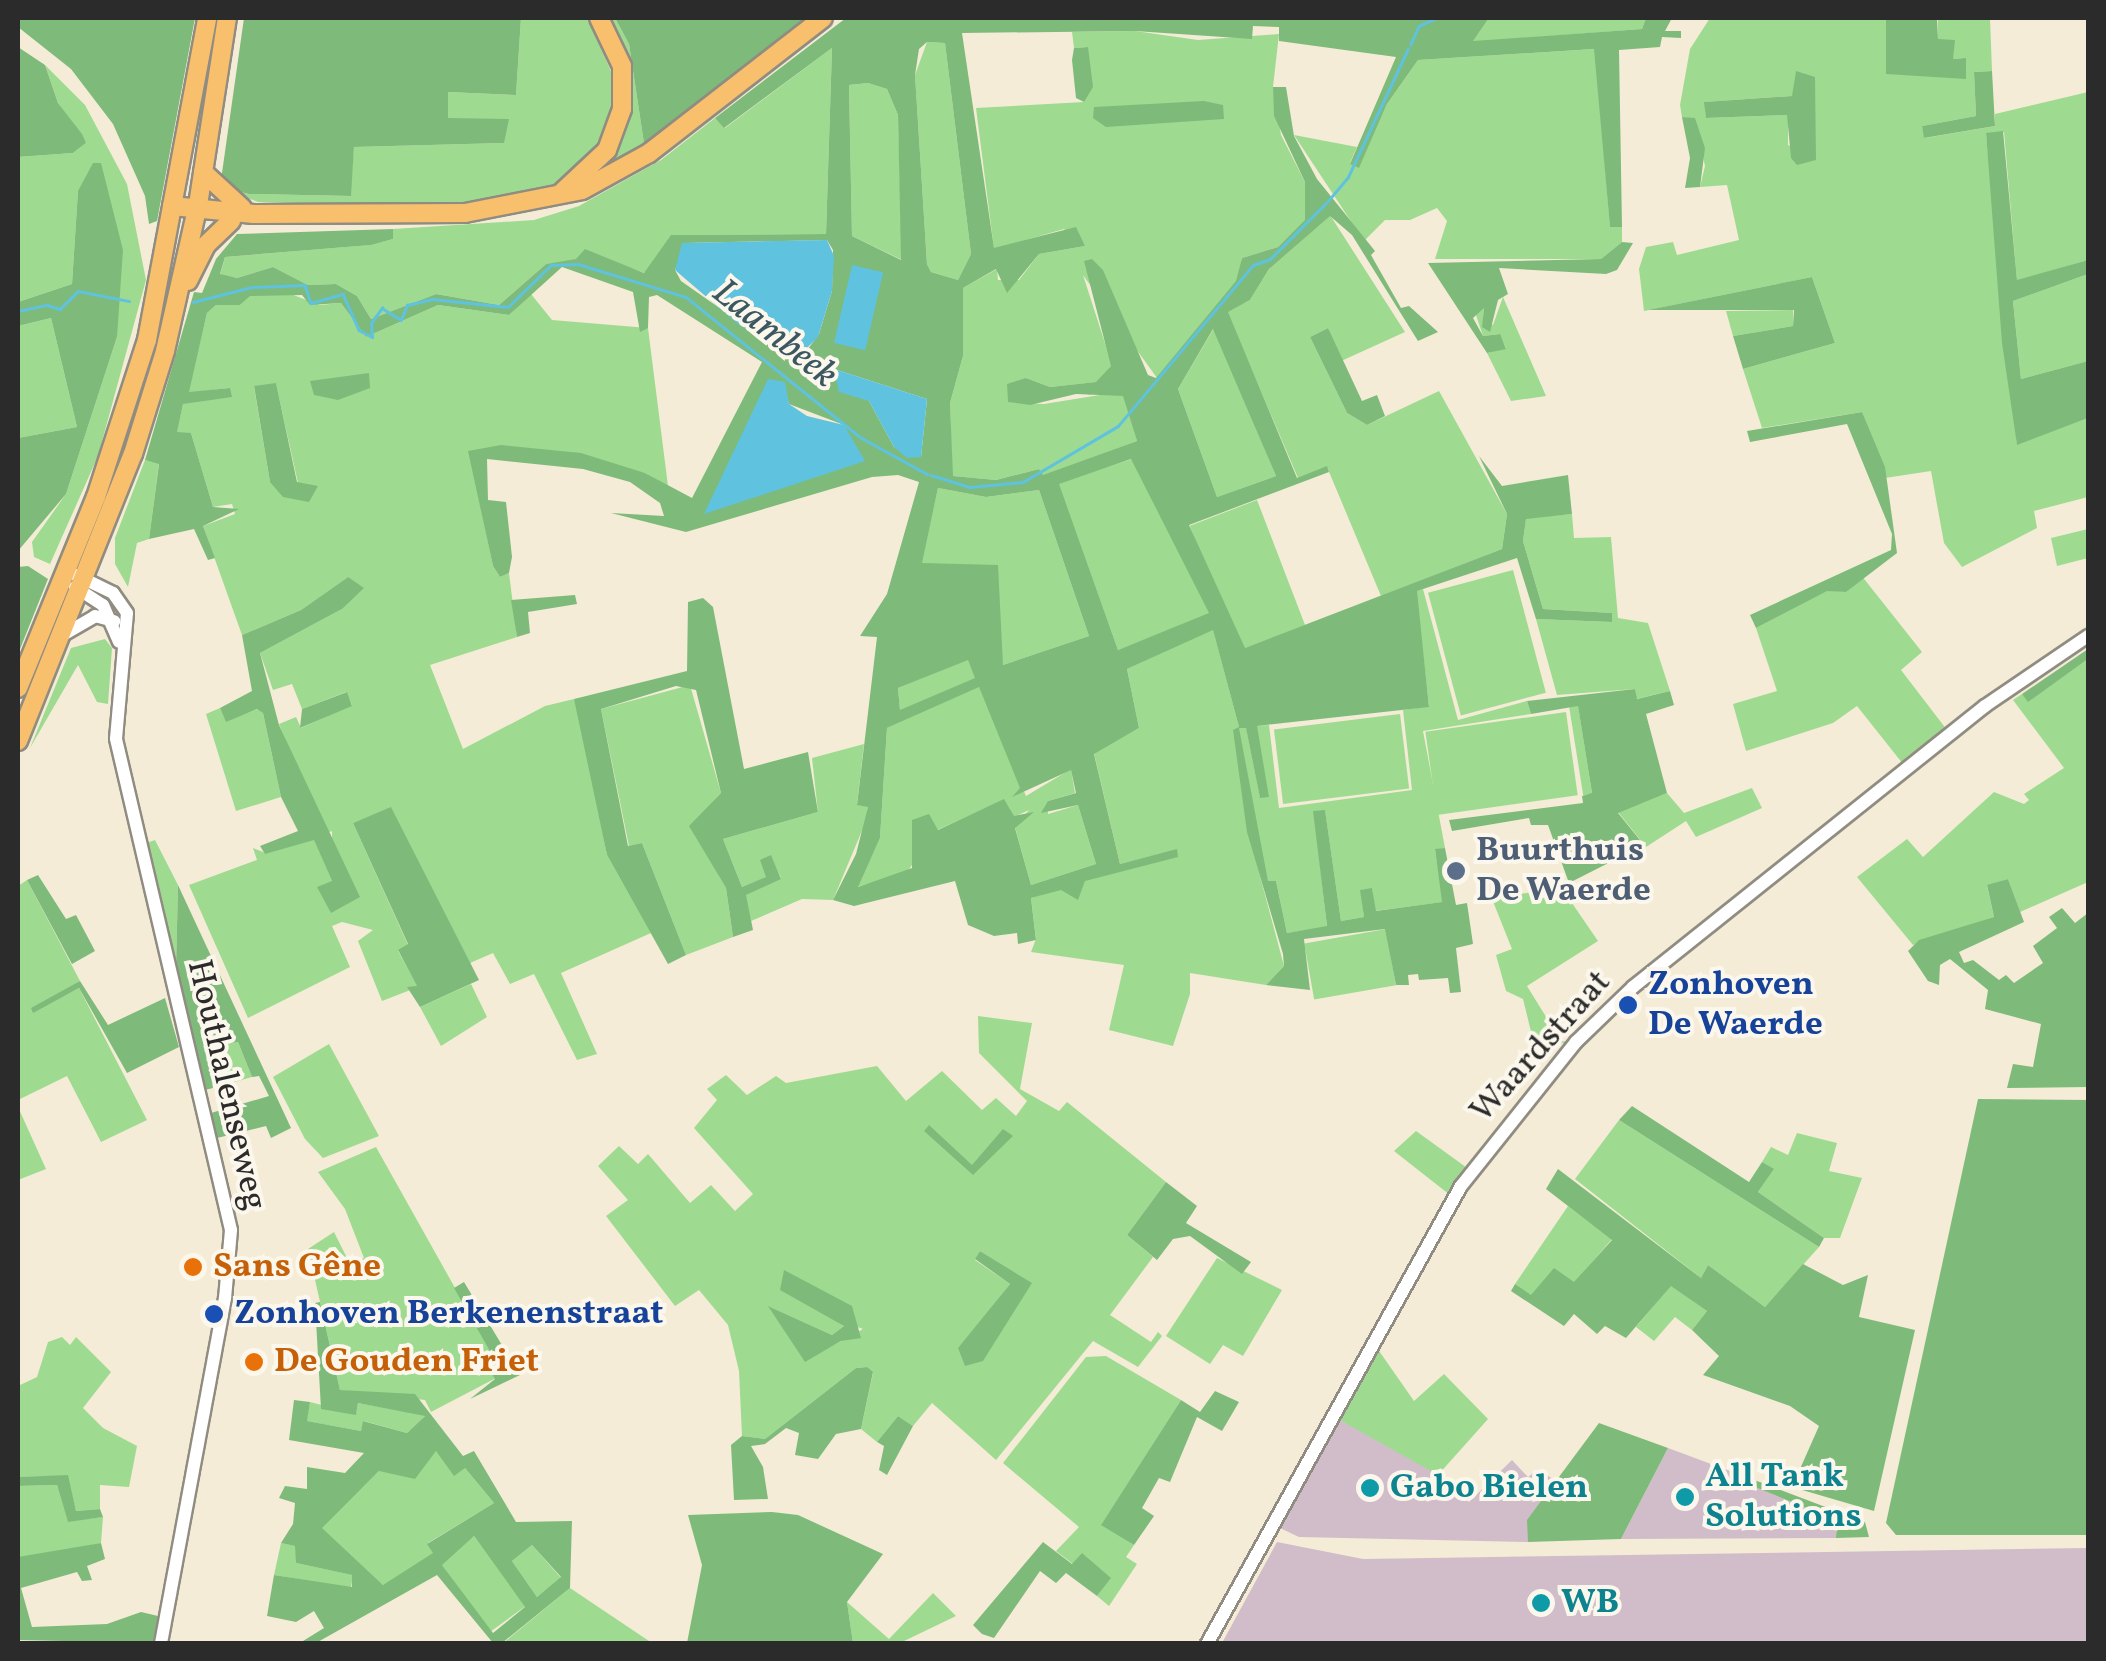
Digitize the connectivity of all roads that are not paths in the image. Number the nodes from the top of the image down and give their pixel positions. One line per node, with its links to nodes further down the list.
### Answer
1 (207, 18): 7 (highway)
2 (227, 18): 5 (highway)
3 (599, 18): 6 (highway)
4 (823, 18): 6 (highway)
5 (202, 172): 8 (highway); 9 (highway)
6 (554, 198): 9 (highway)
7 (172, 206): 8 (highway); 12 (highway)
8 (196, 210): 9 (highway); 10 (highway); 11 (highway)
9 (254, 214): 10 (highway)
10 (231, 221): 11 (highway)
11 (178, 298): 13 (highway)
12 (64, 575): 13 (street); 18 (highway)
13 (81, 583): 14 (street); 16 (highway); 17 (street, Houthalenseweg)
14 (114, 621): 16 (street); 17 (street, Houthalenseweg)
15 (2088, 636): 21 (street, Waardstraat)
16 (59, 637): 19 (highway)
17 (120, 660): 20 (street, Houthalenseweg)
18 (18, 688)
19 (18, 741)
20 (161, 1644)
21 (1207, 1644)

